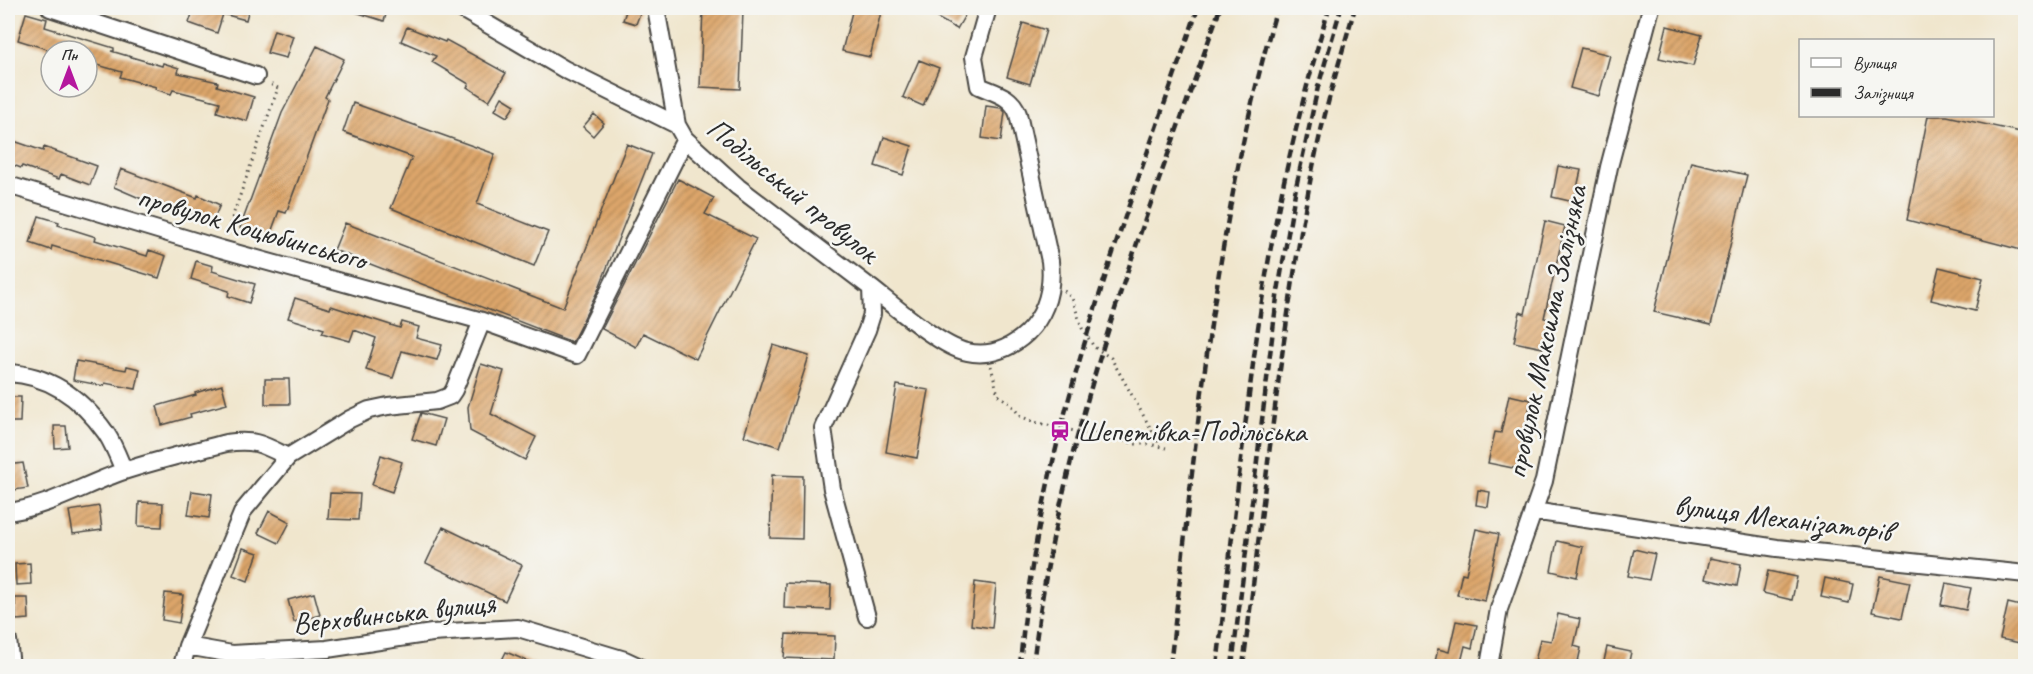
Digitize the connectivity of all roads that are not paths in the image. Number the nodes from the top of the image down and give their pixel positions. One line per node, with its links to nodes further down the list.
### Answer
1 (50, 8): 6 (street)
2 (460, 8): 7 (street)
3 (656, 8): 7 (street, Подільський провулок)
4 (988, 8): 9 (street)
5 (1651, 8): 14 (street, провулок Максима Залізняка)
6 (256, 76)
7 (681, 132): 9 (street, Подільський провулок); 10 (street, провулок Коцюбинського)
8 (8, 185): 10 (street, провулок Коцюбинського)
9 (871, 288): 17 (street, Подільський провулок)
10 (482, 321): 12 (street)
11 (8, 373): 13 (street)
12 (288, 457): 13 (street); 19 (street)
13 (124, 471): 15 (street)
14 (1533, 510): 16 (street, вулиця Механізаторів); 21 (street, провулок Максима Залізняка)
15 (8, 512)
16 (2025, 574)
17 (867, 617)
18 (8, 640): 20 (street)
19 (187, 646): 23 (street); 24 (street, Верховинська вулиця)
20 (8, 649): 22 (street)
21 (1494, 665)
22 (10, 666)
23 (182, 666)
24 (638, 666)

